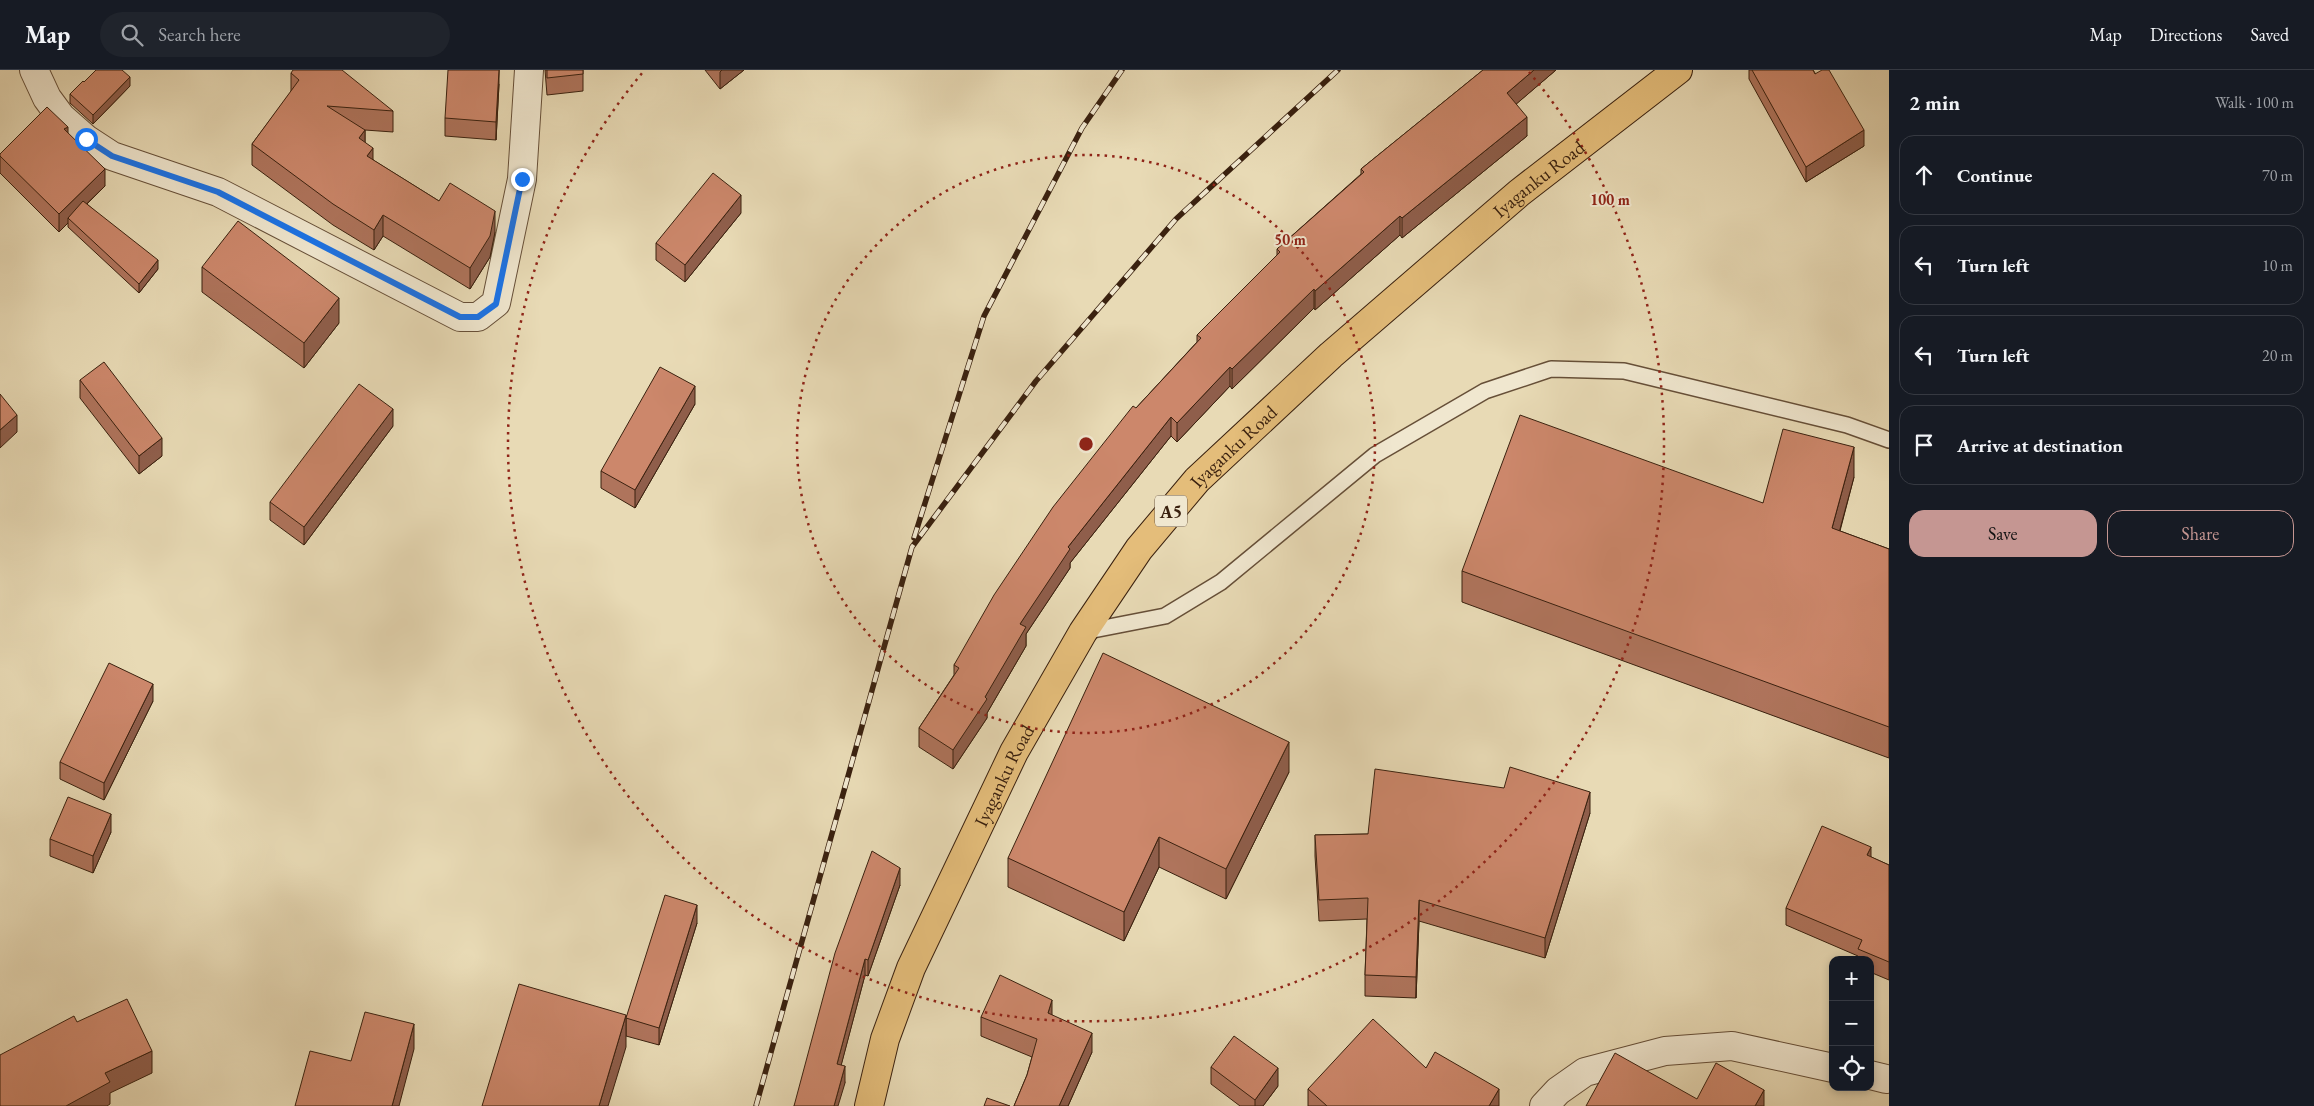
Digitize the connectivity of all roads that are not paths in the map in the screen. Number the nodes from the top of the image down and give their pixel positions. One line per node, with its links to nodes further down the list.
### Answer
1 (34, 70): 2 (street)
2 (529, 70)
3 (1678, 70): 5 (highway, Iyaganku Road / A5)
4 (1889, 440): 5 (lane)
5 (1083, 632): 7 (highway, Iyaganku Road / A5)
6 (1829, 1067): 8 (street)
7 (869, 1106)
8 (1544, 1106)

